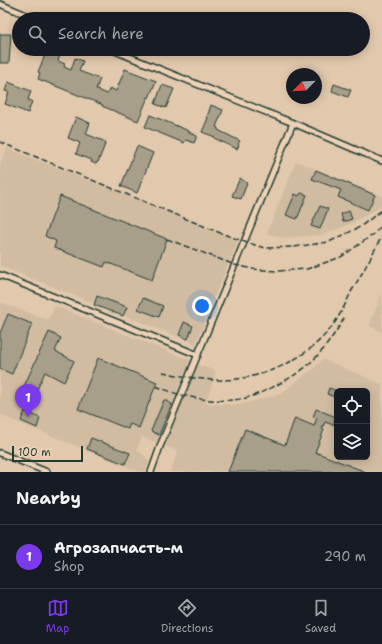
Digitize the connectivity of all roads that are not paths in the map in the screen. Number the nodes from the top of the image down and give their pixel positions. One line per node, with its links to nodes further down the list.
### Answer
1 (0, 4): 2 (street)
2 (19, 12)
3 (127, 56): 4 (street)
4 (293, 123): 5 (street); 7 (street)
5 (382, 161)
6 (0, 276): 7 (street)
7 (198, 355): 10 (street)
8 (0, 453): 9 (street)
9 (47, 472)
10 (151, 472)

